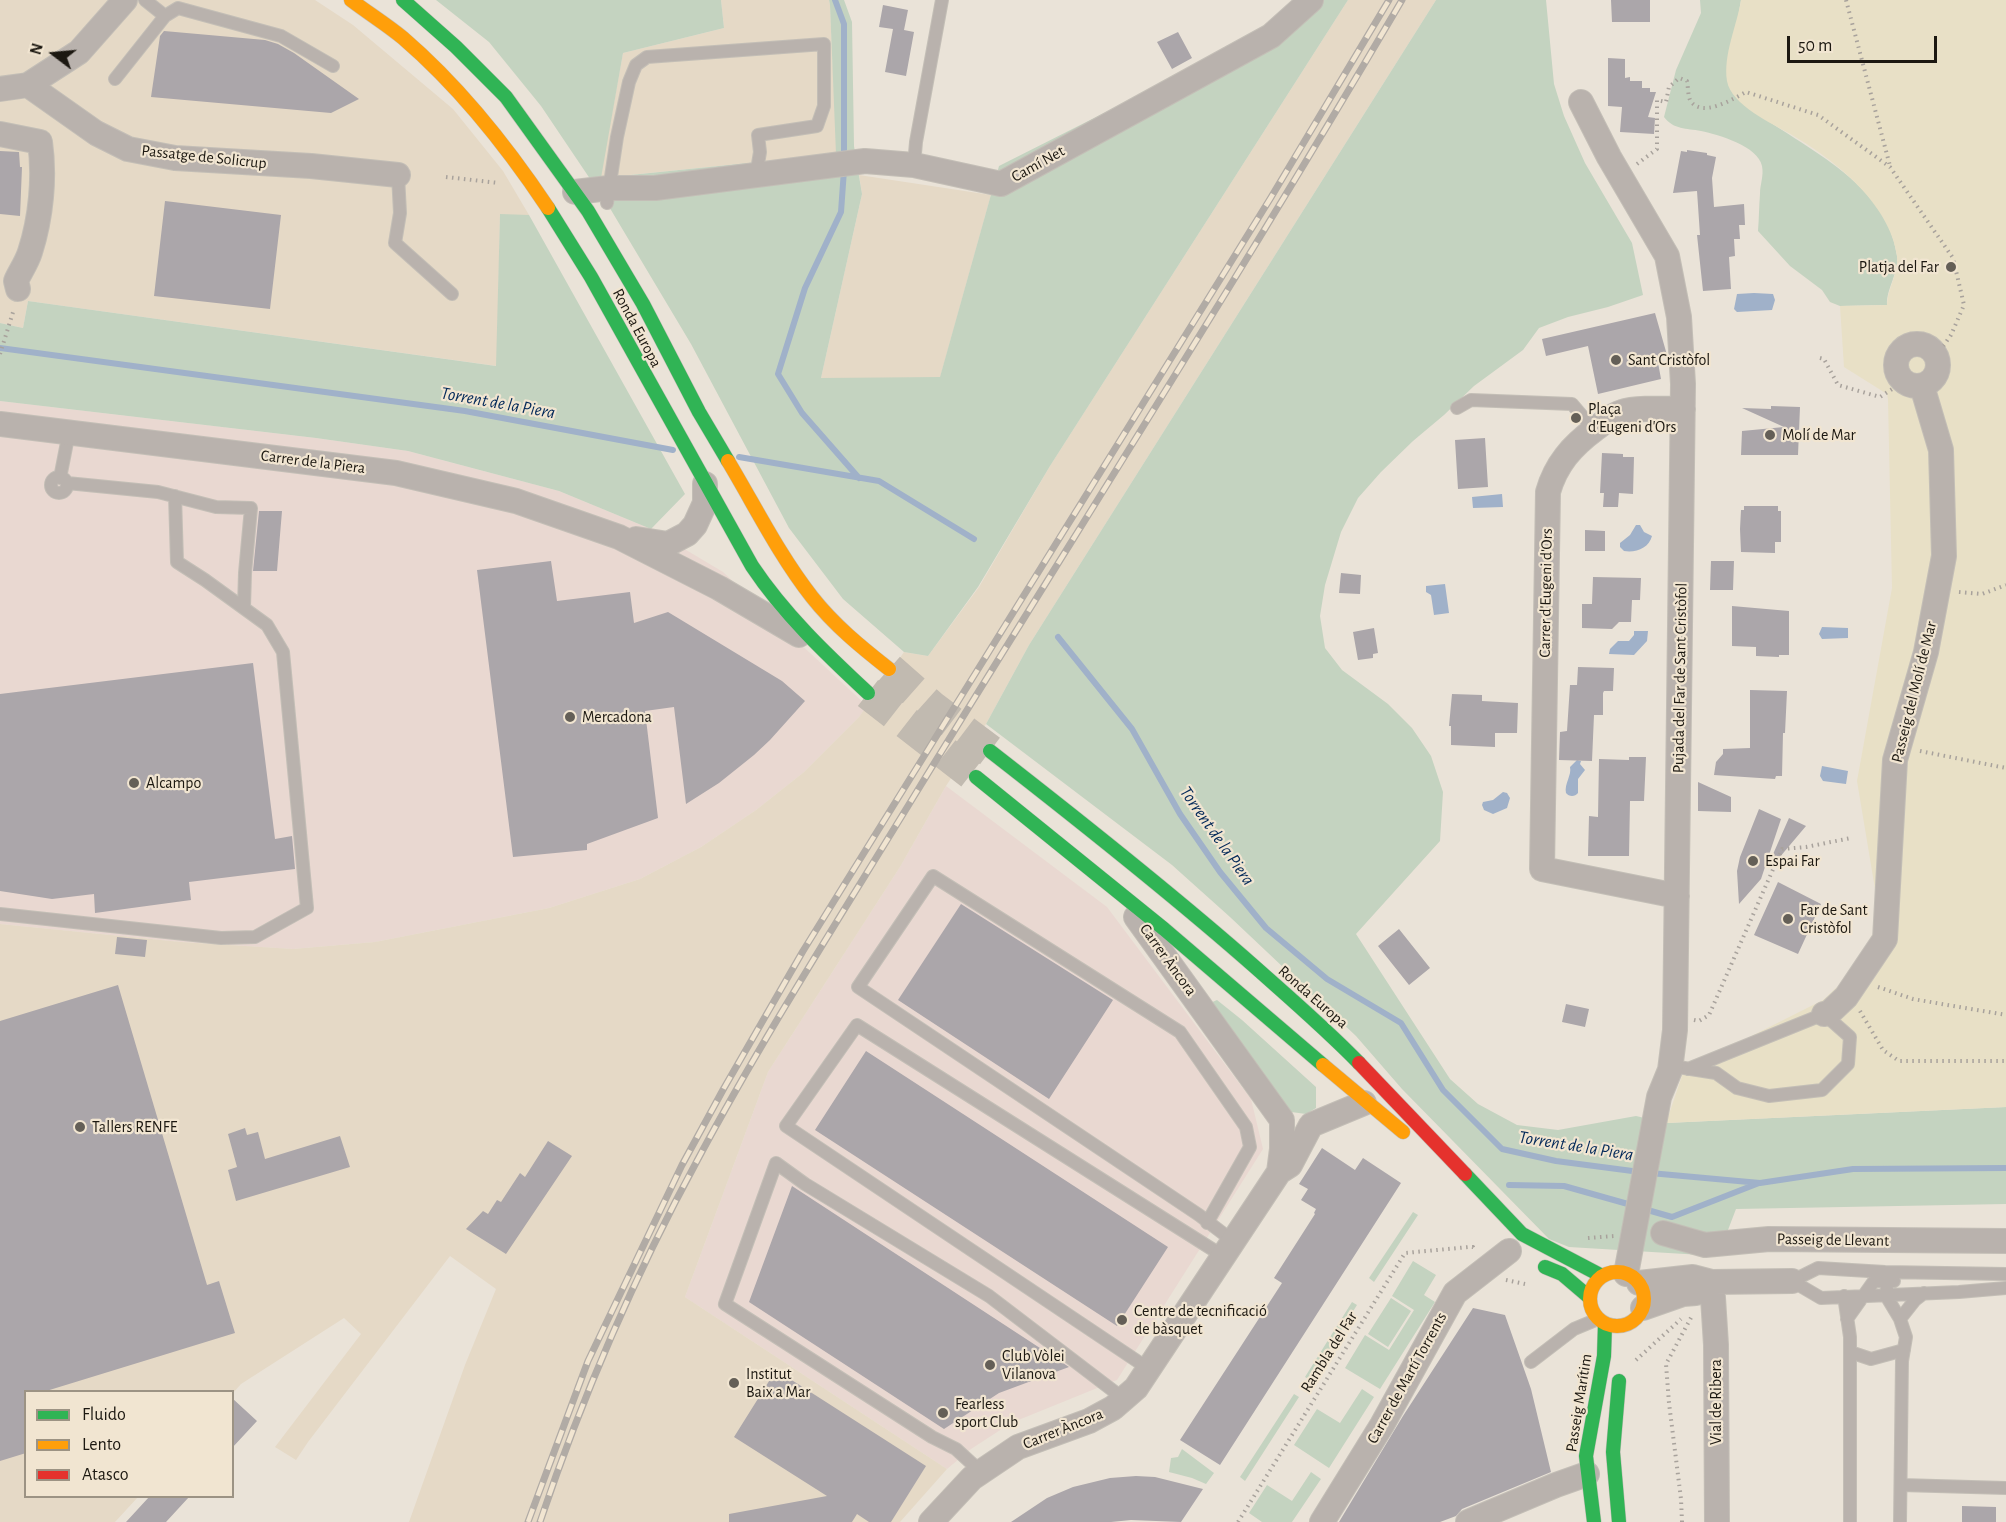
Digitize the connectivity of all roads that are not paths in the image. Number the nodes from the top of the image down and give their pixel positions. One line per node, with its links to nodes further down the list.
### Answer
1 (125, 0): 10 (street)
2 (145, 0): 7 (lane)
3 (351, 0): 26 (street, Ronda Europa)
4 (403, 0): 17 (street, Ronda Europa)
5 (942, 0): 14 (lane)
6 (1311, 0): 14 (street, Camí Net)
7 (165, 16): 8 (lane); 9 (lane)
8 (333, 66)
9 (115, 79)
10 (28, 85): 11 (street); 15 (street, Passatge de Solicrup)
11 (0, 89)
12 (1581, 102): 22 (street, Pujada del Far de Sant Cristòfol)
13 (0, 134): 18 (street)
14 (914, 165): 16 (street, Camí Net)
15 (398, 175): 19 (lane)
16 (756, 176): 17 (street, Camí Net); 17 (lane)
17 (595, 199): 31 (street, Ronda Europa)
18 (18, 289)
19 (452, 294)
20 (1913, 383): 20 (street, Passeig del Molí de Mar); 38 (street, Passeig del Molí de Mar)
21 (1457, 408): 24 (lane)
22 (1683, 409): 24 (street, Carrer d'Eugeni d'Ors); 36 (street, Pujada del Far de Sant Cristòfol)
23 (0, 424): 25 (street, Carrer de la Piera)
24 (1594, 430): 36 (street, Carrer d'Eugeni d'Ors)
25 (69, 432): 27 (lane); 28 (street, Carrer de la Piera)
26 (704, 482): 28 (street, Carrer de la Piera); 30 (street, Ronda Europa)
27 (175, 496): 29 (lane); 29 (lane)
28 (618, 537): 30 (street, Carrer de la Piera)
29 (244, 608): 37 (lane)
30 (817, 645): 32 (street, Ronda Europa)
31 (889, 669)
32 (868, 693)
33 (990, 751): 51 (street, Ronda Europa)
34 (976, 777): 35 (street)
35 (1116, 888): 40 (street); 41 (street, Carrer Àncora)
36 (1677, 896): 39 (street, Pujada del Far de Sant Cristòfol)
37 (0, 914)
38 (1824, 1014): 39 (lane, Passeig del Molí de Mar); 39 (lane)
39 (1679, 1070): 53 (street, Pujada del Far de Sant Cristòfol)
40 (1364, 1103): 42 (street); 43 (street)
41 (1282, 1120): 42 (street); 44 (street, Carrer Àncora)
42 (1311, 1125): 44 (street, Carrer Àncora)
43 (1416, 1145)
44 (1279, 1172): 48 (street, Carrer Àncora)
45 (1207, 1223): 45 (lane); 48 (lane)
46 (1662, 1233): 47 (street, Passeig de Llevant)
47 (2006, 1241)
48 (1228, 1249): 69 (street, Carrer Àncora); 69 (lane)
49 (1515, 1252): 61 (street); 77 (street, Carrer de Martí Torrents)
50 (2006, 1274): 52 (lane)
51 (1602, 1276): 53 (street); 61 (street)
52 (1886, 1276): 54 (lane); 58 (lane); 59 (lane)
53 (1633, 1278): 55 (street); 65 (street)
54 (1792, 1281): 55 (street); 60 (lane)
55 (1712, 1282): 65 (street); 81 (street, Vial de Ribera)
56 (2006, 1288): 57 (lane)
57 (1924, 1293): 58 (lane); 63 (lane)
58 (1888, 1294): 59 (lane); 63 (lane)
59 (1864, 1295): 60 (lane); 62 (lane)
60 (1844, 1296): 62 (lane)
61 (1589, 1297): 64 (street)
62 (1847, 1319): 67 (lane)
63 (1900, 1319): 66 (lane)
64 (1602, 1322): 65 (street); 68 (lane); 73 (street, Passeig Marítim)
65 (1632, 1323)
66 (1904, 1350): 67 (lane); 74 (lane)
67 (1850, 1352): 82 (lane)
68 (1531, 1362)
69 (1149, 1369): 71 (street, Carrer Àncora)
70 (1621, 1370): 80 (street)
71 (1124, 1399): 72 (street, Carrer Àncora); 72 (lane)
72 (981, 1472): 76 (street, Carrer Àncora)
73 (1587, 1474): 78 (street); 79 (street, Passeig Marítim)
74 (1901, 1485): 75 (lane); 83 (lane)
75 (2006, 1488)
76 (931, 1522)
77 (1322, 1522)
78 (1468, 1522)
79 (1594, 1522)
80 (1619, 1522)
81 (1717, 1522)
82 (1851, 1522)
83 (1900, 1522)

